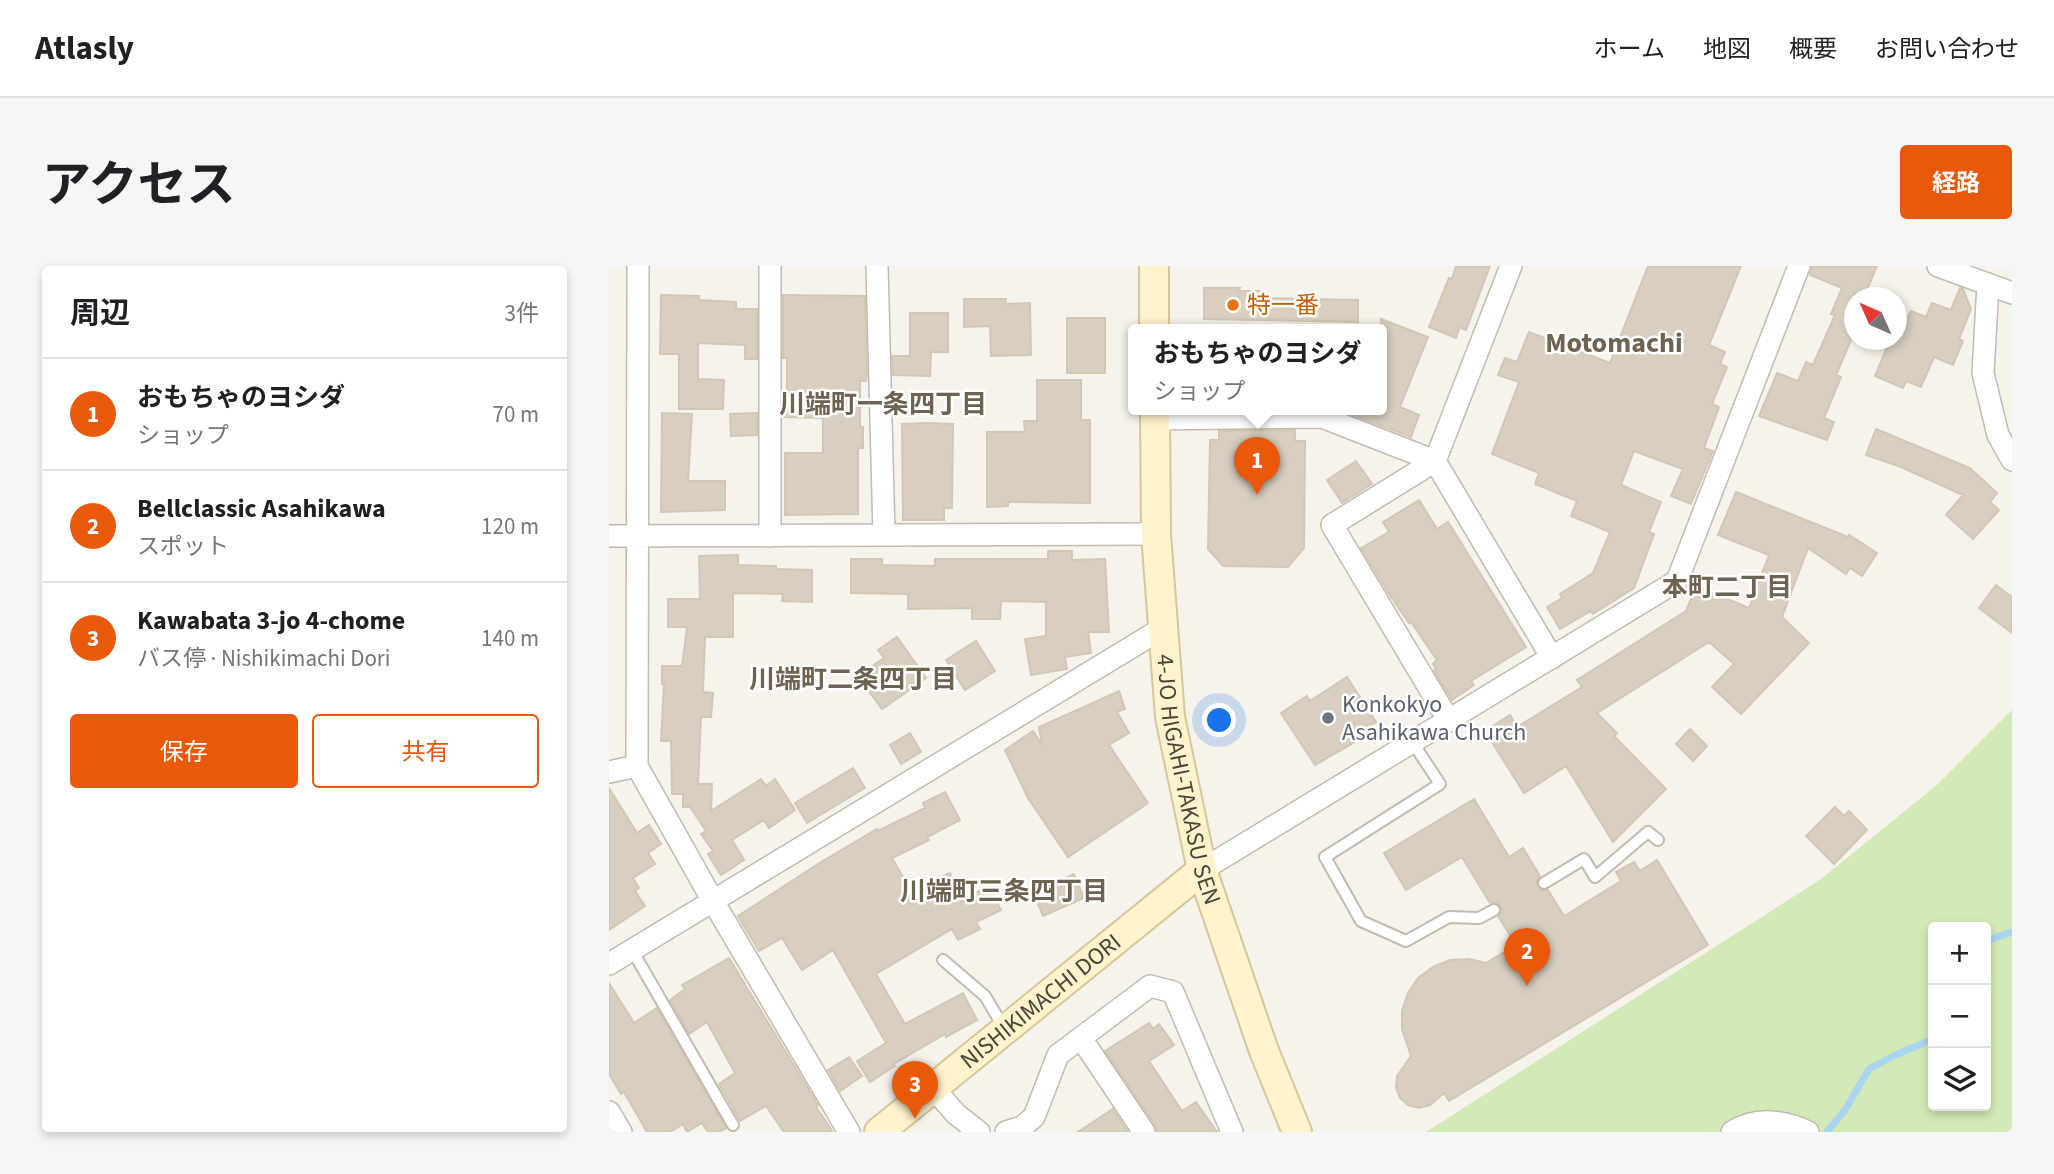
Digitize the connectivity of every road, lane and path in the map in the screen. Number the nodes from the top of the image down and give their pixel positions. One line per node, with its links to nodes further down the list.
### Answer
1 (638, 266): 18 (street)
2 (770, 266): 19 (street)
3 (877, 266): 16 (street)
4 (1154, 266): 10 (street)
5 (1511, 266): 14 (street)
6 (1799, 266): 21 (street)
7 (1938, 266): 8 (street)
8 (1988, 284): 9 (street); 13 (street)
9 (2012, 293)
10 (1154, 324)
11 (1155, 415): 15 (street, 4-JO HIGAHI-TAKASU SEN)
12 (1238, 415): 14 (street)
13 (2012, 460)
14 (1435, 461): 21 (street); 22 (street)
15 (1156, 534): 16 (street); 20 (street, 4-JO HIGAHI-TAKASU SEN)
16 (884, 535): 19 (street)
17 (609, 536): 18 (street)
18 (636, 536): 19 (street); 24 (street)
19 (770, 536)
20 (1163, 628): 27 (street, 4-JO HIGAHI-TAKASU SEN); 29 (street)
21 (1552, 658): 22 (street)
22 (1449, 721): 23 (street)
23 (1413, 743): 27 (street); 30 (lane)
24 (637, 766): 25 (street); 29 (street)
25 (609, 772)
26 (1658, 840): 28 (lane)
27 (1202, 870): 34 (street, NISHIKIMACHI DORI); 47 (street, 4-JO HIGAHI-TAKASU SEN)
28 (1544, 883)
29 (713, 901): 31 (street); 41 (street)
30 (1495, 910)
31 (632, 950): 33 (street); 38 (lane)
32 (943, 960): 34 (lane)
33 (609, 964)
34 (1005, 1031): 36 (street, NISHIKIMACHI DORI)
35 (1081, 1038): 39 (street); 45 (street); 46 (street)
36 (934, 1089): 42 (street, NISHIKIMACHI DORI); 43 (street)
37 (609, 1112): 40 (street)
38 (733, 1125)
39 (1039, 1125): 44 (street)
40 (621, 1132)
41 (849, 1132)
42 (879, 1132)
43 (979, 1132)
44 (1006, 1132)
45 (1144, 1132)
46 (1232, 1132)
47 (1297, 1132)
48 (1732, 1132): 49 (street)
49 (1808, 1132)

